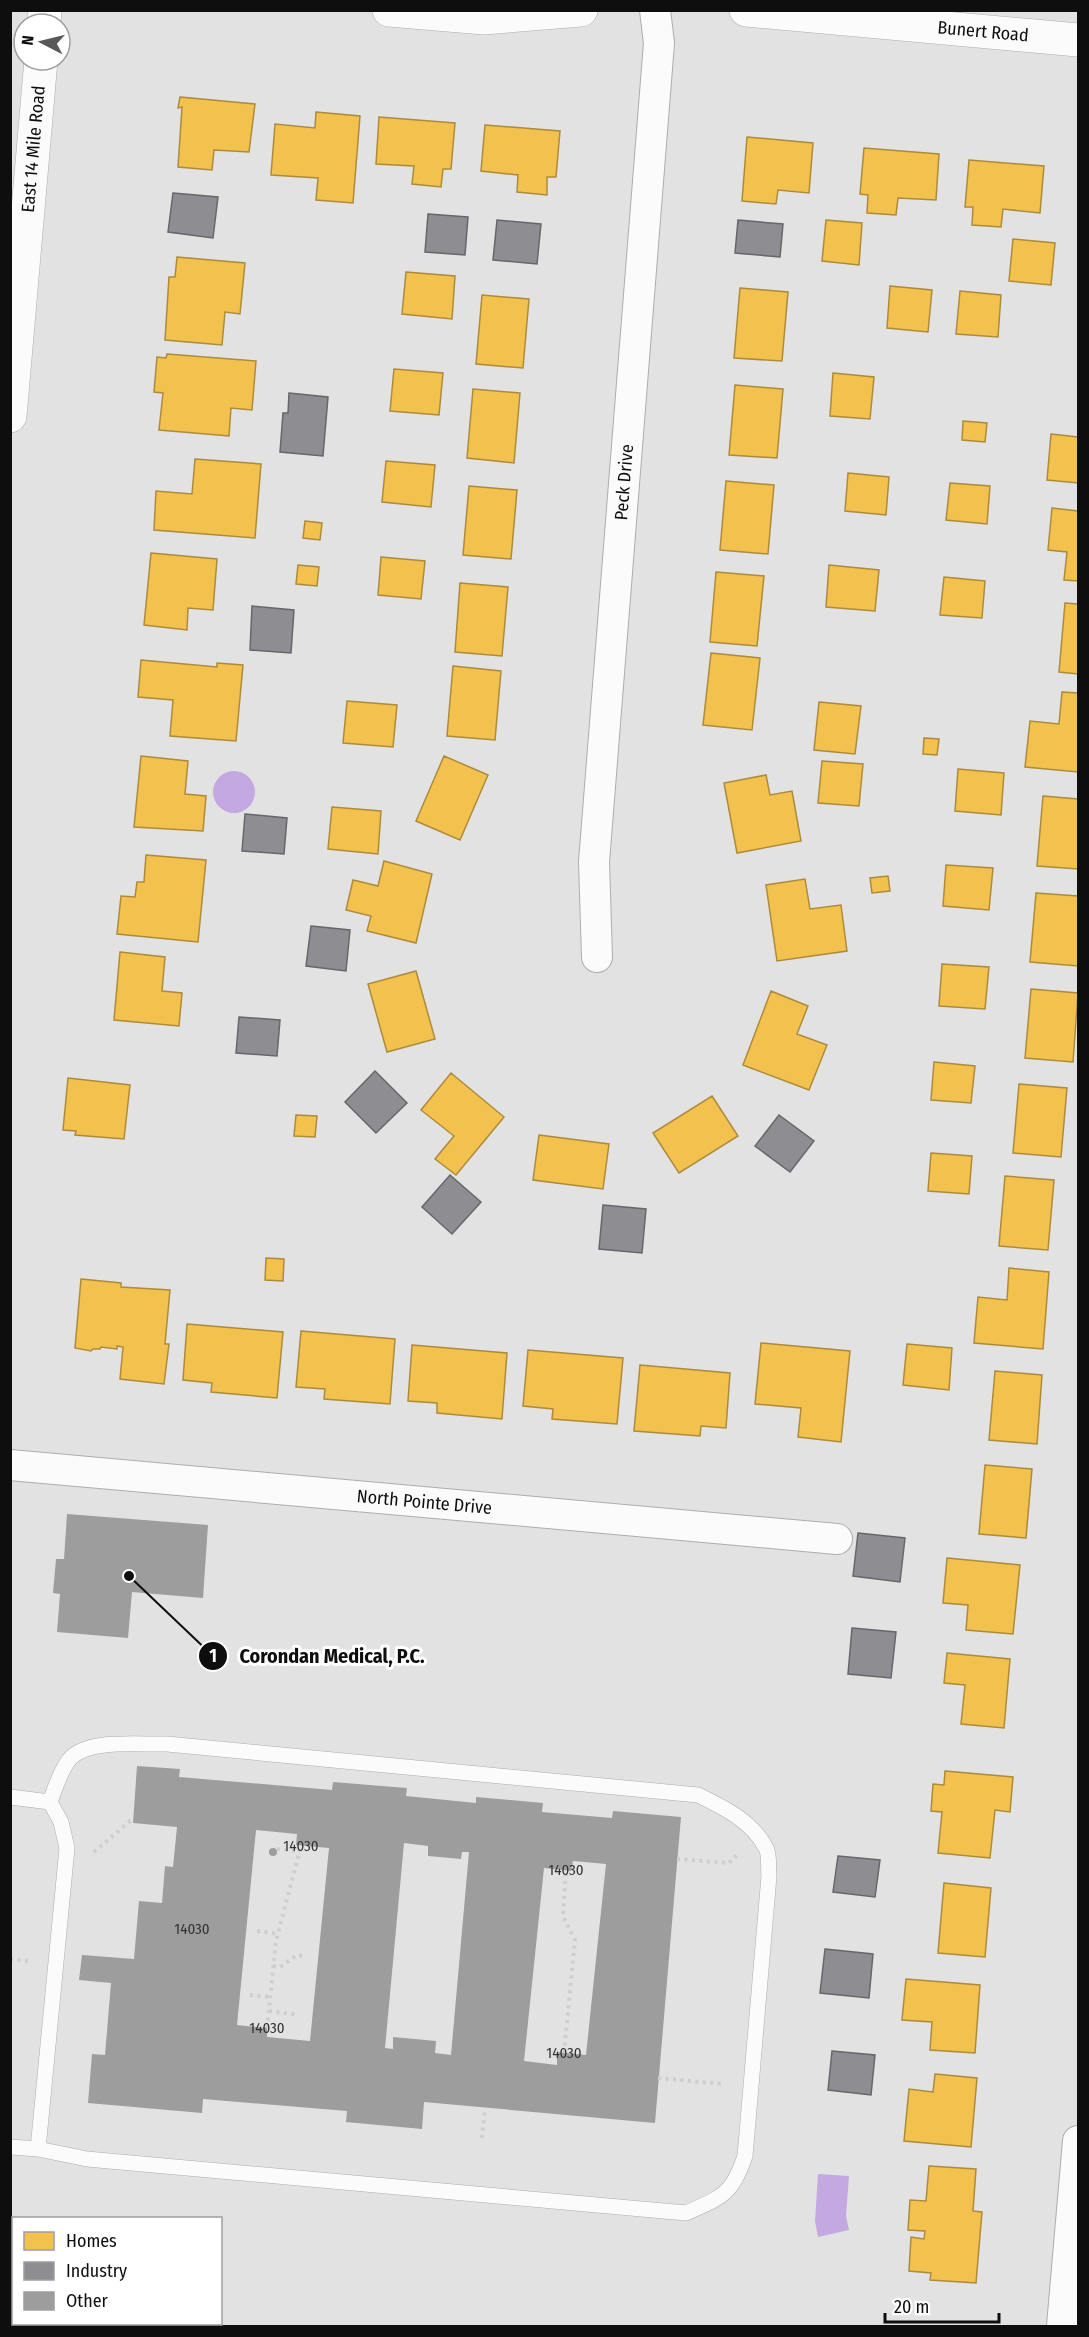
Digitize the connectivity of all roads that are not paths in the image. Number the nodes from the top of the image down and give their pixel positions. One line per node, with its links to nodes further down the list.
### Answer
1 (389, 10): 2 (street)
2 (581, 10)
3 (654, 10): 8 (street, Peck Drive)
4 (746, 10): 5 (street, Bunert Road)
5 (1078, 40)
6 (39, 72): 7 (street, East 14 Mile Road)
7 (10, 416)
8 (597, 957)
9 (10, 1465): 10 (street, North Pointe Drive)
10 (837, 1539)
11 (10, 1797): 12 (lane)
12 (50, 1802): 15 (lane); 15 (lane)
13 (1078, 2141): 16 (street)
14 (10, 2147): 15 (lane)
15 (38, 2149)
16 (1062, 2326)

